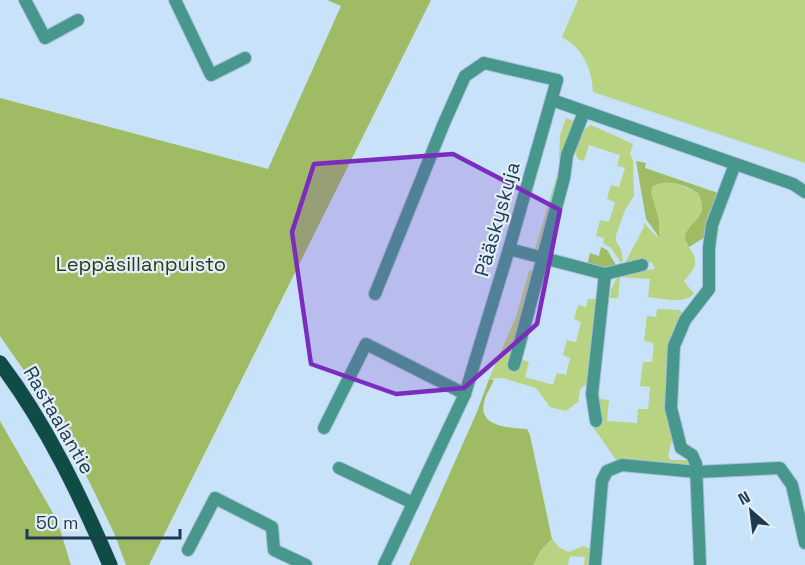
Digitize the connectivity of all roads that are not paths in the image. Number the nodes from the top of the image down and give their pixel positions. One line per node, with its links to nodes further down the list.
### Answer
1 (25, 0): 3 (street)
2 (175, 0): 4 (street)
3 (78, 20)
4 (245, 58)
5 (552, 100): 6 (street); 9 (street, Pääskyskuja); 13 (street, Pääskyskuja)
6 (584, 112): 7 (street); 10 (street)
7 (735, 164): 8 (street); 20 (street)
8 (805, 192)
9 (509, 249): 10 (street); 16 (street, Pääskyskuja)
10 (542, 258): 12 (street); 15 (street)
11 (642, 266): 12 (street)
12 (605, 274): 17 (street)
13 (375, 294)
14 (0, 363): 24 (main road, Rastaalantie)
15 (514, 365)
16 (465, 394): 18 (street); 21 (street, Pääskyskuja)
17 (596, 421)
18 (324, 428)
19 (339, 468): 21 (street)
20 (697, 472): 22 (street); 27 (street); 28 (street)
21 (413, 503): 26 (street, Pääskyskuja)
22 (805, 543)
23 (188, 550): 25 (street)
24 (110, 565)
25 (306, 565)
26 (384, 565)
27 (595, 565)
28 (700, 565)

